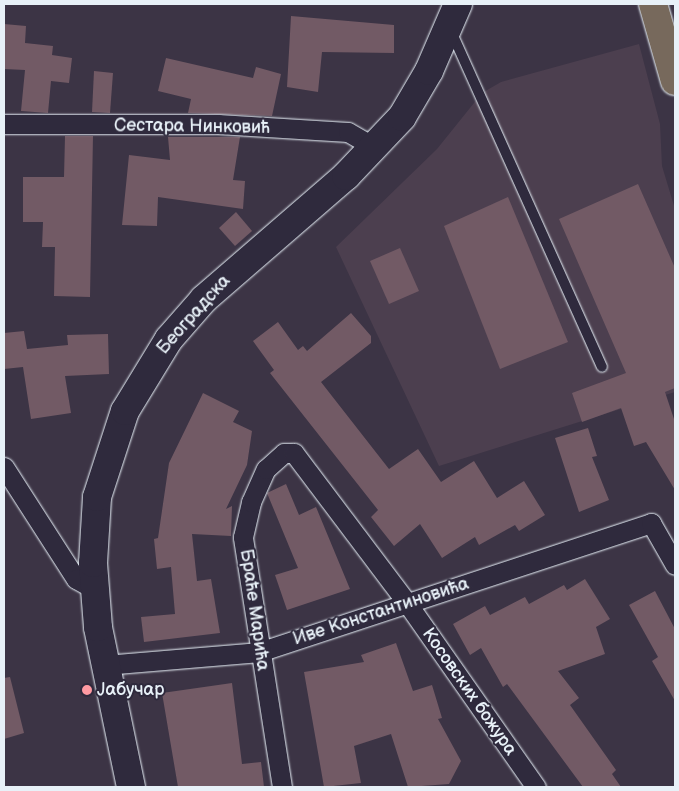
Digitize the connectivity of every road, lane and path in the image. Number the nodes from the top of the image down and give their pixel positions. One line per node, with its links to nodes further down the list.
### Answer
1 (653, 4): 3 (main road)
2 (453, 15): 5 (street, Београдска); 6 (lane)
3 (675, 81)
4 (4, 124): 5 (street, Сестара Нинковић)
5 (376, 148): 10 (street, Београдска)
6 (602, 368)
7 (294, 453): 11 (street, Косовских божура); 12 (street, Браће Марића)
8 (4, 467): 10 (street)
9 (675, 565): 11 (street, Иве Константиновића)
10 (94, 589): 13 (street, Београдска)
11 (407, 603): 12 (street, Иве Константиновића); 16 (street, Косовских божура)
12 (258, 652): 13 (street, Иве Константиновића); 15 (street, Браће Марића)
13 (105, 666): 14 (street, Београдска)
14 (131, 787)
15 (282, 787)
16 (536, 787)

